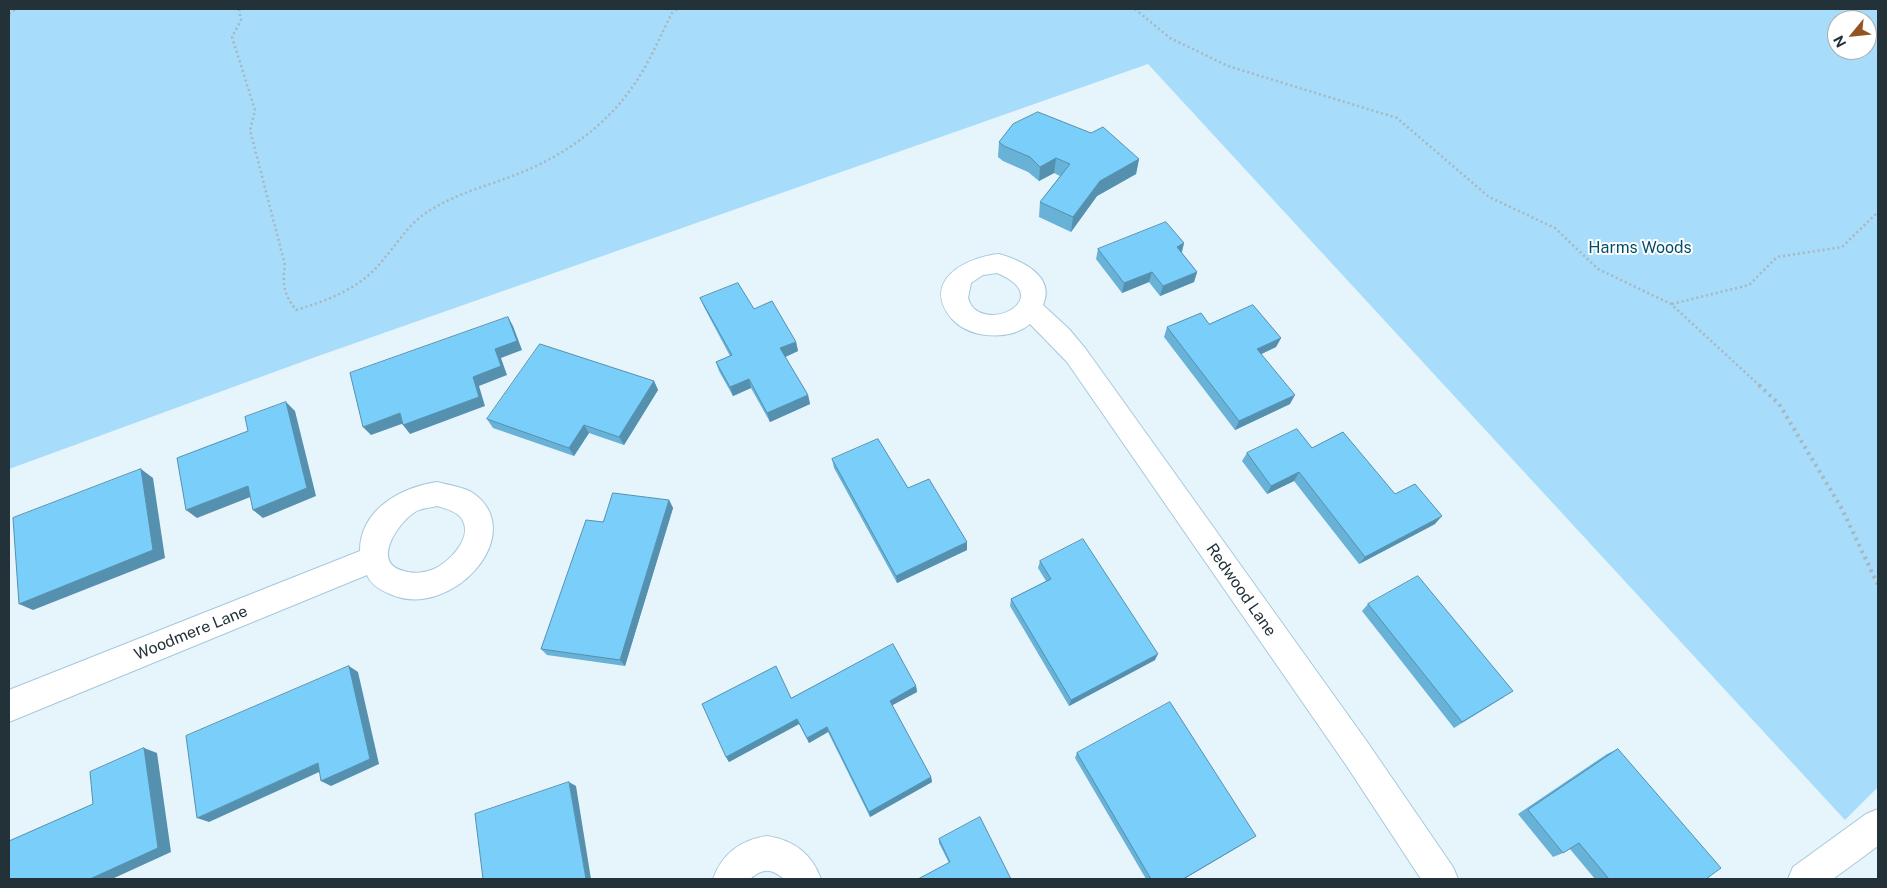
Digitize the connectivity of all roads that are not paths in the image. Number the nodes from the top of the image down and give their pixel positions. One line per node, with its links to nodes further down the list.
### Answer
1 (1031, 309): 7 (street, Redwood Lane)
2 (373, 559): 3 (street, Woodmere Lane)
3 (9, 706)
4 (1878, 826): 8 (street)
5 (730, 879): 6 (street)
6 (804, 879)
7 (1441, 879)
8 (1805, 879)

